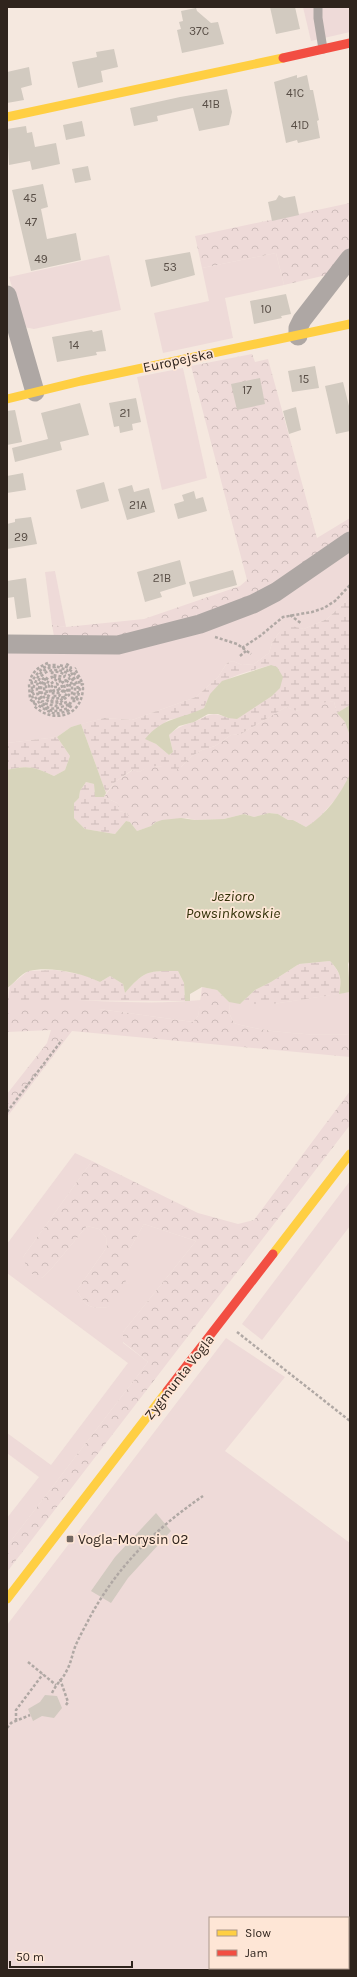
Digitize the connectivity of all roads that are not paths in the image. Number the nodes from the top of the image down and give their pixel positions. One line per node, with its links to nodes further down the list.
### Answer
1 (318, 7): 3 (lane)
2 (350, 42): 3 (street)
3 (323, 48): 4 (street)
4 (7, 116)
5 (350, 258): 9 (street)
6 (7, 295): 8 (street)
7 (350, 324): 9 (street, Europejska)
8 (13, 336): 10 (street)
9 (298, 336): 10 (street, Europejska)
10 (35, 392): 11 (street, Europejska)
11 (7, 399)
12 (350, 541): 13 (street)
13 (7, 644)
14 (350, 1154): 15 (street, Zygmunta Vogla)
15 (7, 1599)

